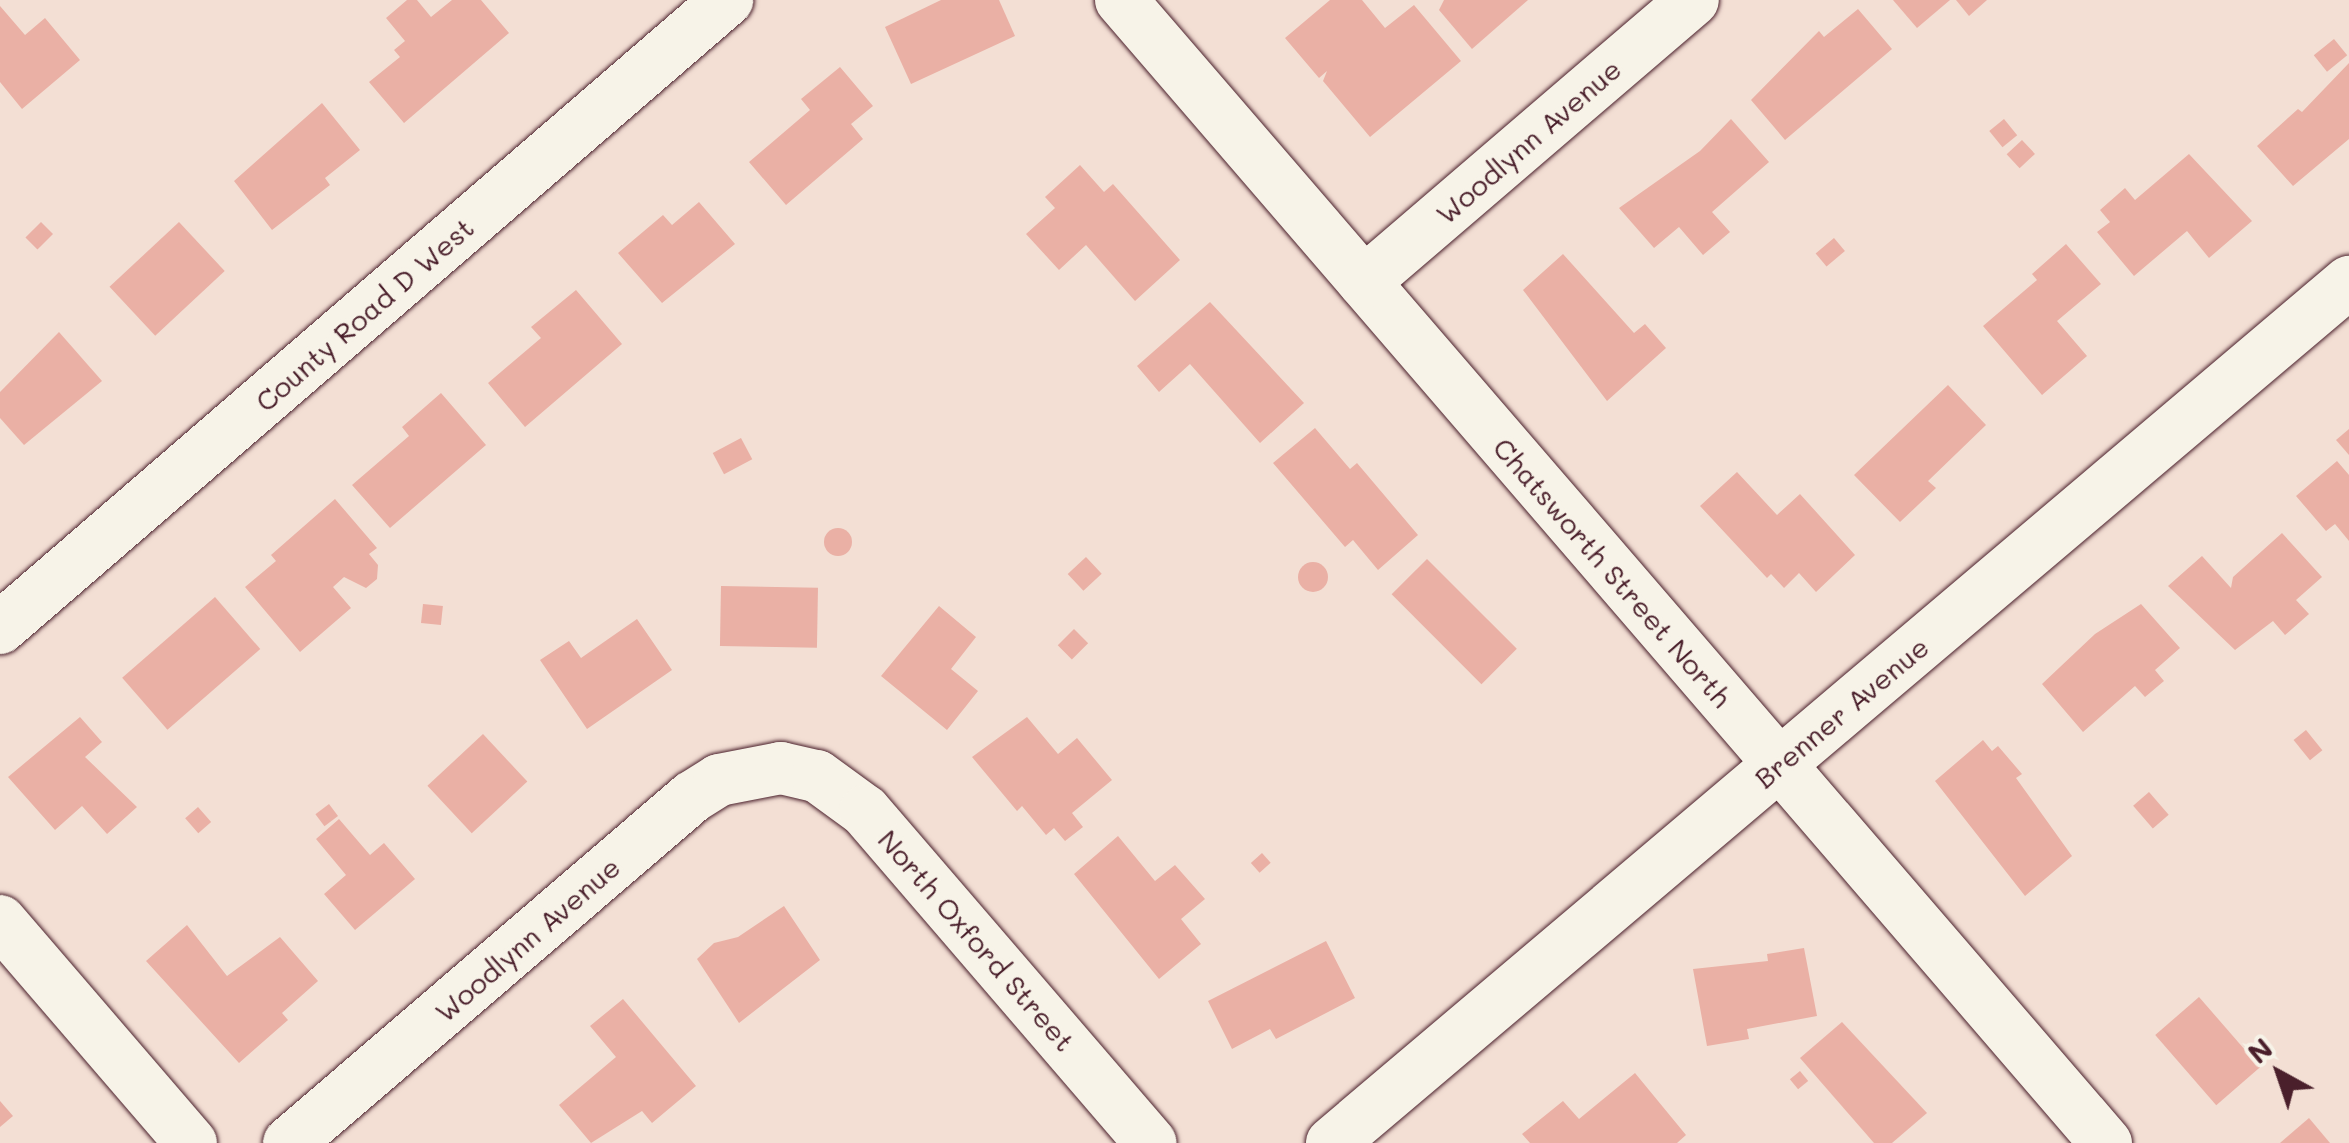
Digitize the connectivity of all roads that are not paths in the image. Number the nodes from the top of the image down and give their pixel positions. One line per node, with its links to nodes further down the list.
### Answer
1 (727, 0): 6 (street, County Road D West)
2 (1121, 0): 4 (street, Chatsworth Street North)
3 (1693, 0): 4 (street, Woodlynn Avenue)
4 (1364, 282): 7 (street, Chatsworth Street North)
5 (2349, 282): 7 (street, Brenner Avenue)
6 (0, 628)
7 (1779, 764): 13 (street, Brenner Avenue); 14 (street, Chatsworth Street North)
8 (782, 768): 11 (street, Woodlynn Avenue); 12 (street, North Oxford Street)
9 (0, 921): 10 (street)
10 (191, 1143)
11 (288, 1143)
12 (1151, 1143)
13 (1332, 1143)
14 (2106, 1143)

